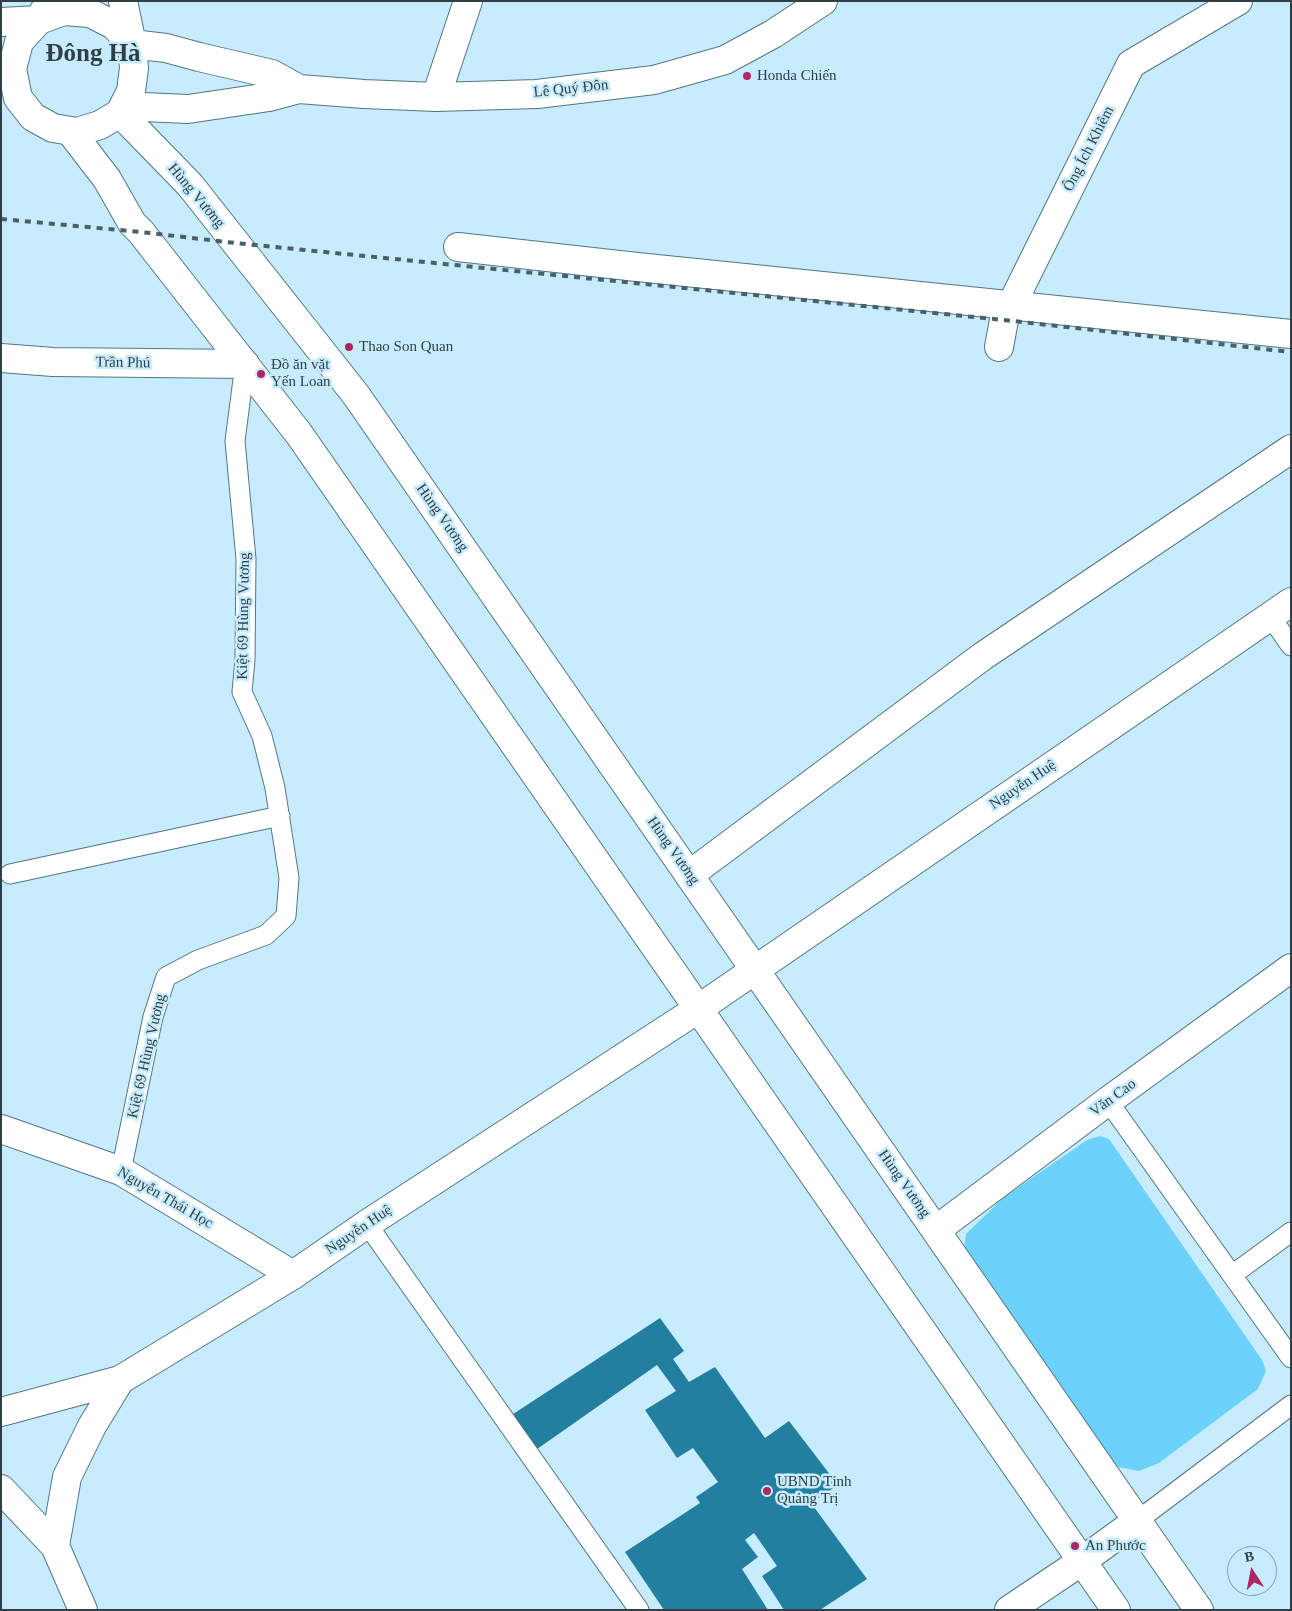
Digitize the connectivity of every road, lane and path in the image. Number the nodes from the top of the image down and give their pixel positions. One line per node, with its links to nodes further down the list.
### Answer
1 (123, 1): 7 (street)
2 (468, 1): 10 (street)
3 (823, 1): 10 (street, Lê Quý Đôn)
4 (1238, 1): 14 (street, Ông Ích Khiêm)
5 (44, 11): 6 (street); 7 (street); 9 (street)
6 (1, 22)
7 (132, 44): 8 (street, Lê Quý Đôn); 11 (street)
8 (299, 89): 10 (street, Lê Quý Đôn); 11 (street, Lê Quý Đôn)
9 (10, 96): 12 (street)
10 (436, 97)
11 (120, 113): 12 (street); 24 (street, Hùng Vương)
12 (70, 131): 18 (street)
13 (458, 247): 14 (street)
14 (1011, 306): 15 (street); 16 (street, Ông Ích Khiêm)
15 (1291, 334)
16 (999, 347)
17 (1, 358): 18 (street, Trần Phú)
18 (245, 364): 22 (lane, Kiệt 69 Hùng Vương); 27 (street)
19 (1291, 449): 24 (street)
20 (1280, 609): 21 (lane); 26 (street, Nguyễn Huệ)
21 (1291, 646)
22 (280, 816): 23 (lane); 30 (lane, Kiệt 69 Hùng Vương)
23 (10, 874)
24 (690, 875): 26 (street, Hùng Vương)
25 (1291, 968): 28 (street, Văn Cao)
26 (754, 969): 27 (street, Nguyễn Huệ); 32 (street, Hùng Vương)
27 (698, 1009): 31 (street, Nguyễn Huệ); 43 (street)
28 (1108, 1101): 32 (street, Văn Cao); 35 (lane)
29 (1, 1129): 30 (street, Nguyễn Thái Học)
30 (121, 1171): 34 (street, Nguyễn Thái Học)
31 (367, 1224): 34 (street, Nguyễn Huệ); 45 (lane)
32 (936, 1230): 41 (street, Hùng Vương)
33 (1291, 1232): 35 (lane)
34 (293, 1275): 37 (street, Nguyễn Huệ)
35 (1232, 1275): 36 (lane)
36 (1291, 1358)
37 (120, 1380): 39 (street, Nguyễn Huệ); 42 (street)
38 (1291, 1405): 41 (lane)
39 (1, 1412)
40 (1, 1488): 42 (street)
41 (1137, 1521): 43 (street); 48 (street, Hùng Vương)
42 (55, 1546): 44 (street)
43 (1082, 1561): 46 (street); 47 (street)
44 (83, 1610)
45 (639, 1610)
46 (1009, 1610)
47 (1116, 1610)
48 (1199, 1610)

